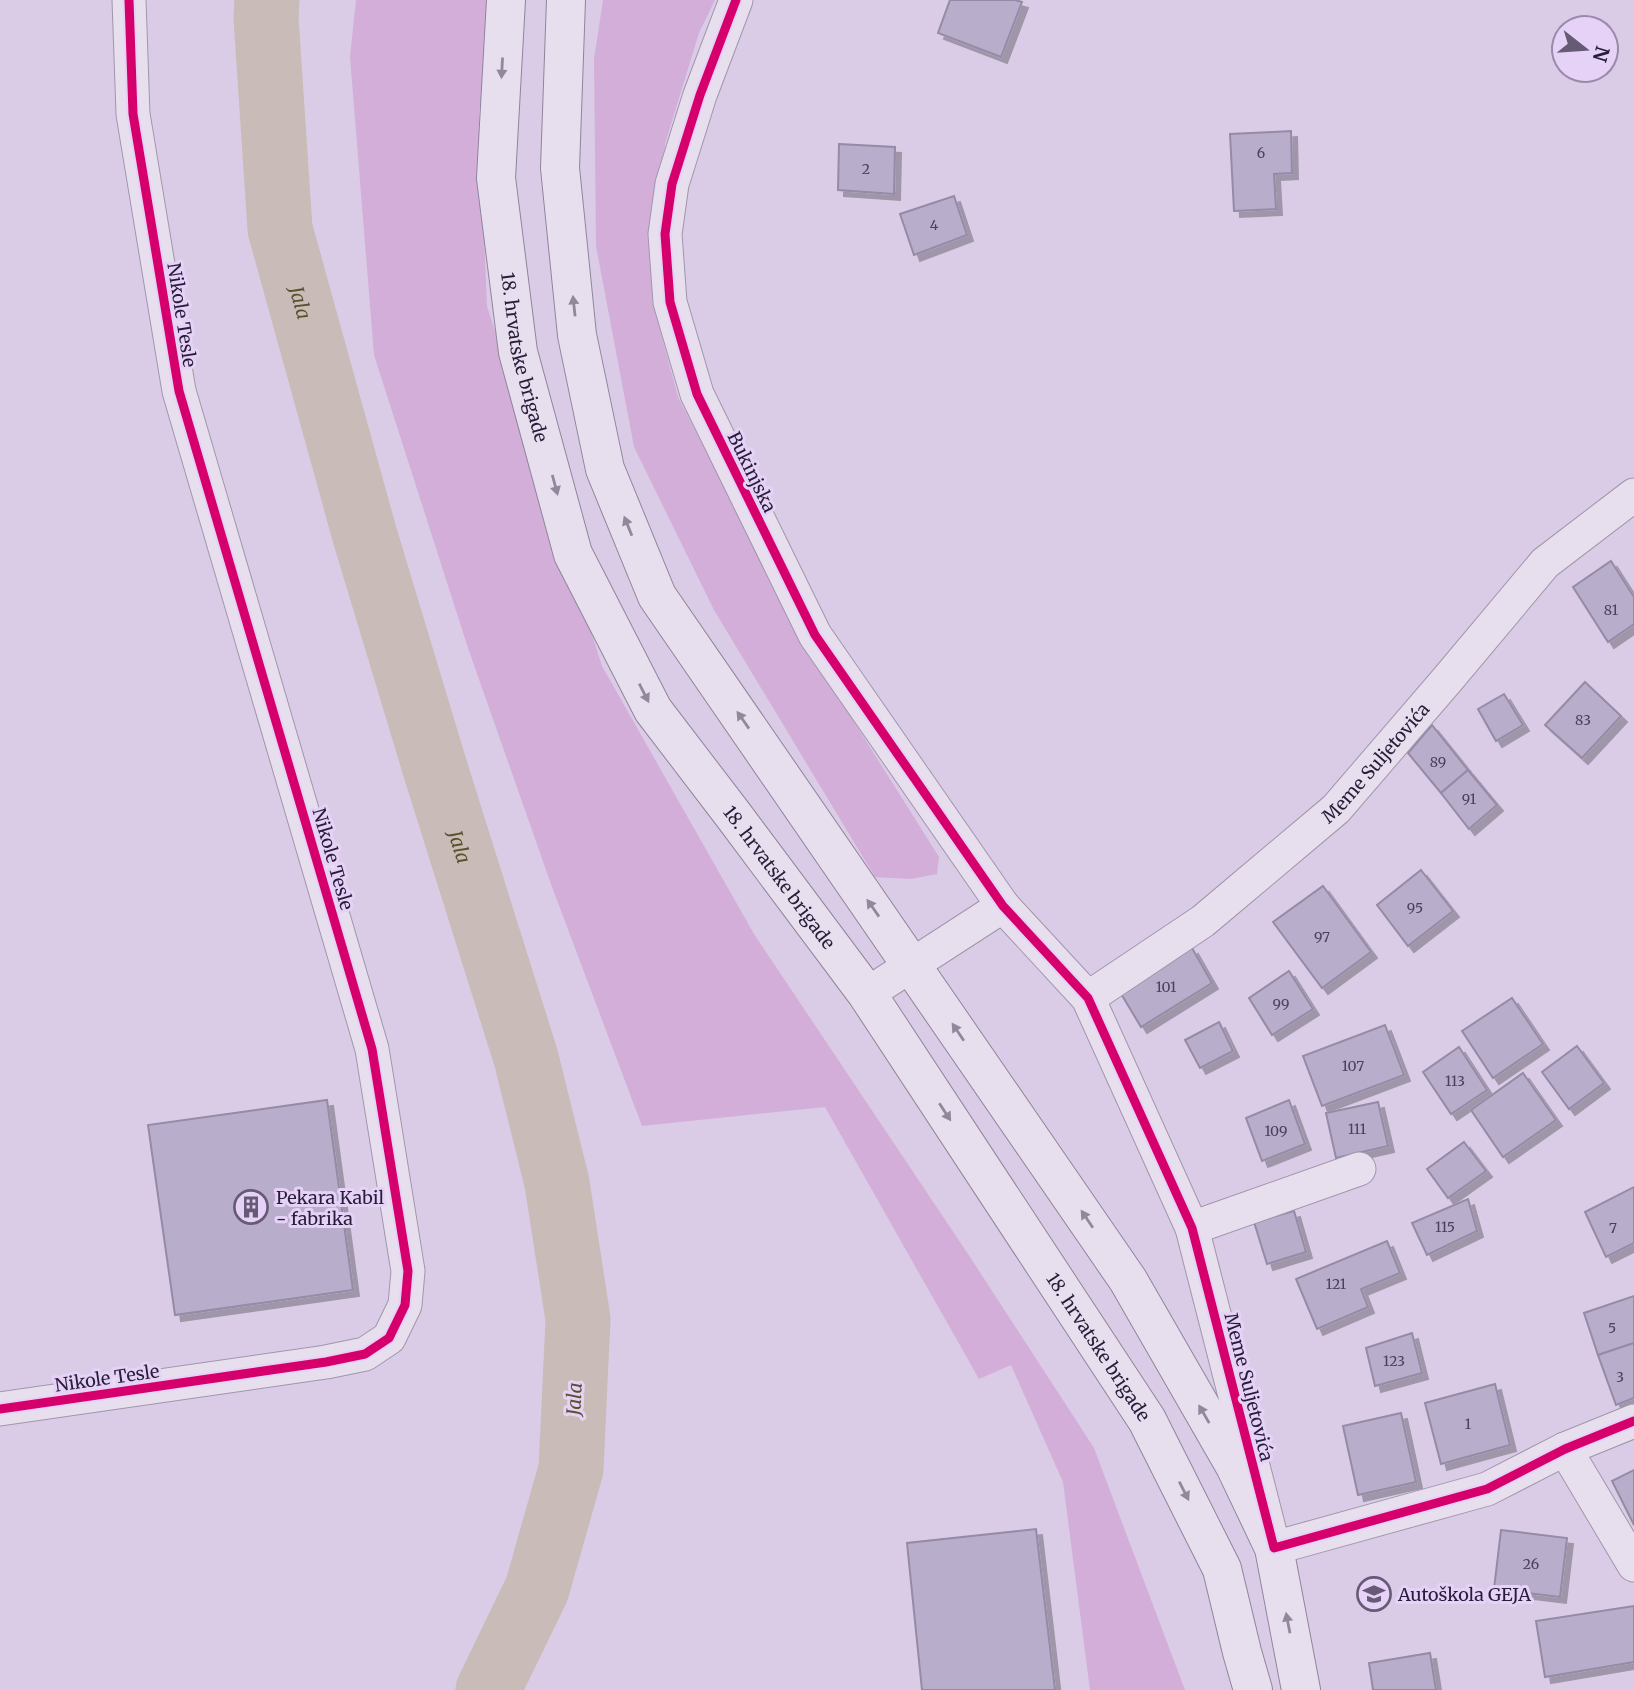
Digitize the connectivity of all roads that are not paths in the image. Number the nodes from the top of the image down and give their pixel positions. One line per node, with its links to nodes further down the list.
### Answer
1 (129, 0): 12 (street, Nikole Tesle)
2 (506, 0): 8 (main road, 18. hrvatske brigade, one-way to 8)
3 (566, 0): 7 (main road, one-way to 3)
4 (736, 0): 6 (street, Bukinjska)
5 (1634, 495): 9 (street, Meme Suljetovića)
6 (1003, 905): 7 (street); 9 (street, Meme Suljetovića)
7 (911, 964): 8 (street); 15 (main road, one-way to 7)
8 (867, 994): 17 (main road, 18. hrvatske brigade, one-way to 17)
9 (1087, 998): 11 (street, Meme Suljetovića)
10 (1359, 1169): 11 (street)
11 (1192, 1228): 15 (street, Meme Suljetovića)
12 (0, 1409)
13 (1634, 1421): 14 (street)
14 (1565, 1449): 15 (street); 16 (street)
15 (1274, 1549): 18 (main road, one-way to 15)
16 (1634, 1565)
17 (1253, 1690)
18 (1301, 1690)

